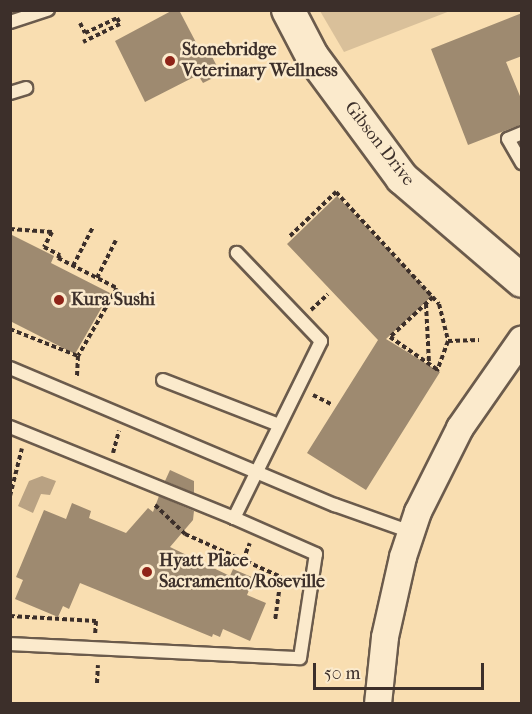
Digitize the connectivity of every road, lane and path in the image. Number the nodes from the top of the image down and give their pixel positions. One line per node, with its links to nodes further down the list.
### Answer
1 (48, 10): 3 (lane)
2 (288, 10): 17 (street, Gibson Drive)
3 (10, 22)
4 (80, 23): 5 (path)
5 (83, 42)
6 (26, 88): 7 (lane)
7 (10, 93)
8 (522, 133): 9 (lane)
9 (522, 163)
10 (93, 227): 15 (path)
11 (10, 230): 15 (path)
12 (290, 236): 18 (path)
13 (116, 240): 16 (path)
14 (237, 253): 29 (lane)
15 (73, 266): 16 (path)
16 (97, 278): 24 (path)
17 (522, 280)
18 (433, 297): 19 (path); 23 (path)
19 (426, 304): 25 (path); 25 (path)
20 (10, 329): 24 (path)
21 (522, 339): 38 (street)
22 (479, 340): 23 (path)
23 (448, 341): 25 (path)
24 (78, 356): 27 (path)
25 (429, 364)
26 (10, 368): 34 (lane)
27 (83, 379)
28 (163, 380): 29 (lane)
29 (279, 425): 34 (lane)
30 (10, 427): 37 (lane)
31 (120, 429): 33 (path)
32 (22, 447): 35 (path)
33 (112, 454)
34 (256, 470): 37 (lane); 38 (lane)
35 (10, 496)
36 (148, 499): 40 (path)
37 (234, 518): 42 (lane)
38 (411, 532): 43 (street)
39 (252, 539): 40 (path)
40 (243, 560): 41 (path)
41 (275, 621)
42 (10, 644)
43 (378, 704)

